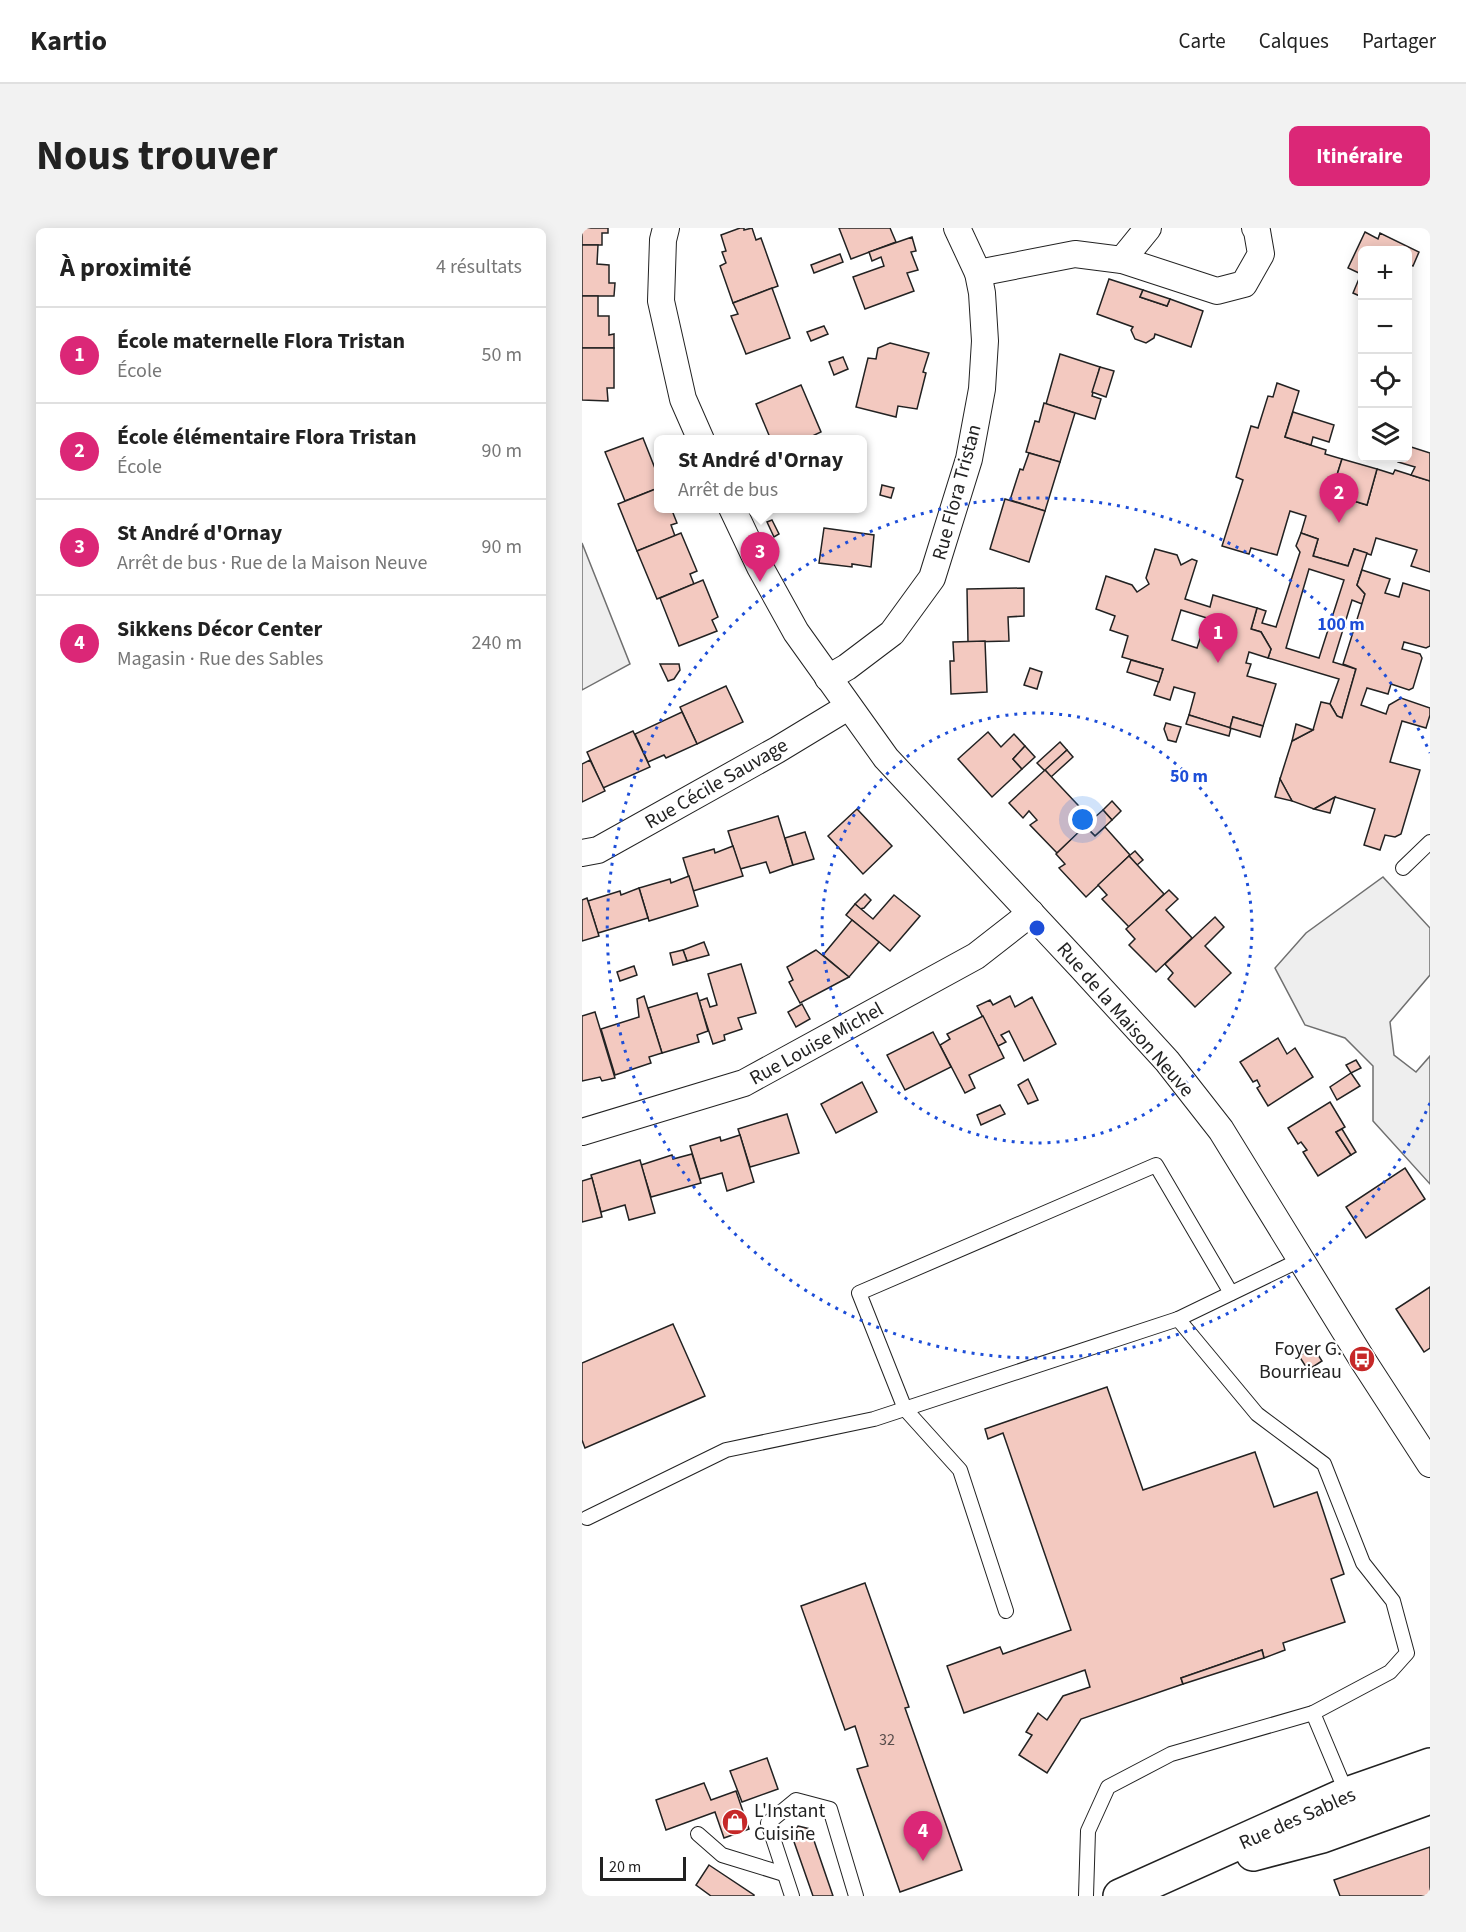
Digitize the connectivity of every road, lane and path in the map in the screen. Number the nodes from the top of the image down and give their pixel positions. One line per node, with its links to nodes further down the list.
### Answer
1 (666, 228): 7 (street)
2 (957, 228): 6 (street, Rue Flora Tristan)
3 (1148, 228): 5 (street)
4 (1255, 228): 5 (street)
5 (1122, 260): 6 (street)
6 (978, 273): 9 (street, Rue Flora Tristan)
7 (699, 435)
8 (734, 513): 9 (street, Rue de la Maison Neuve)
9 (828, 678): 10 (street, Rue de la Maison Neuve)
10 (848, 707): 12 (street, Rue Cécile Sauvage); 14 (street, Rue de la Maison Neuve)
11 (1430, 842): 13 (lane)
12 (582, 853)
13 (1403, 868)
14 (1031, 913): 15 (street, Rue Louise Michel); 16 (street, Rue de la Maison Neuve)
15 (582, 1132)
16 (1302, 1259): 17 (lane); 20 (street, Rue de la Maison Neuve)
17 (1231, 1293): 18 (lane); 19 (lane)
18 (1178, 1319): 19 (lane); 23 (lane)
19 (905, 1409): 21 (lane); 22 (lane)
20 (1430, 1464)
21 (587, 1518)
22 (1006, 1611)
23 (1313, 1713): 25 (lane); 32 (lane)
24 (1430, 1765): 25 (main road, Rue des Sables)
25 (1347, 1794): 29 (main road, Rue des Sables)
26 (1430, 1797): 29 (main road, Rue des Sables)
27 (698, 1834): 28 (lane)
28 (784, 1874): 30 (lane); 31 (lane)
29 (1167, 1876): 33 (main road, Rue des Sables)
30 (792, 1896)
31 (856, 1896)
32 (1086, 1896)
33 (1120, 1896)

